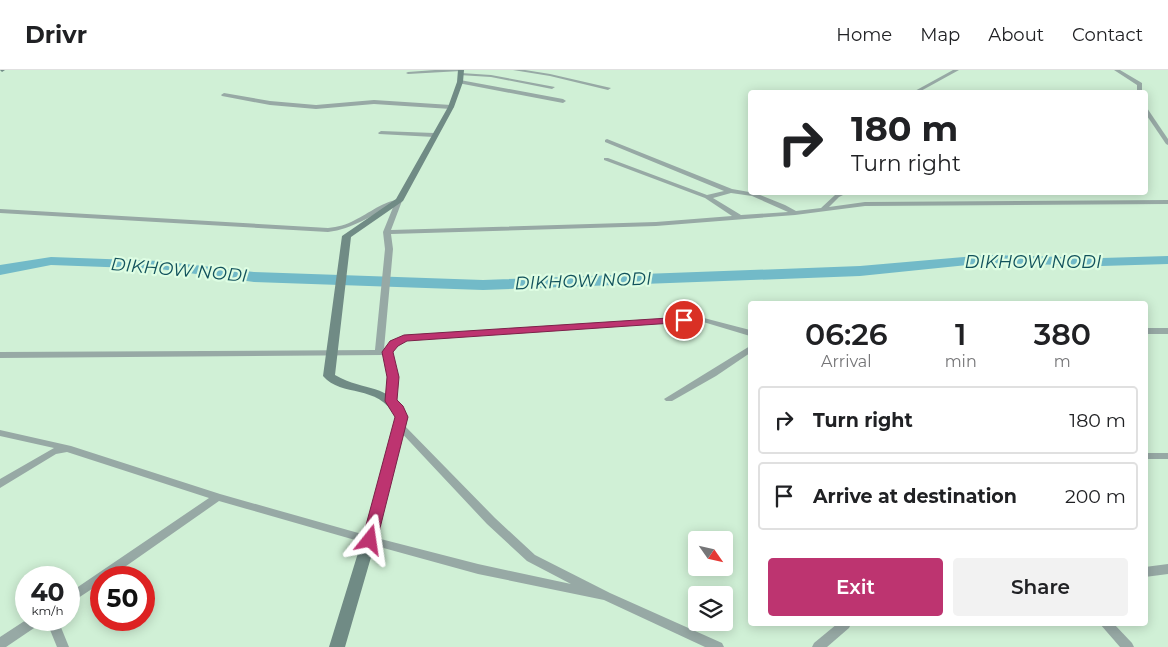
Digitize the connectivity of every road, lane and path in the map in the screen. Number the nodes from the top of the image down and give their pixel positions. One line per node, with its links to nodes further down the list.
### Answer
1 (515, 70): 7 (street)
2 (957, 70): 8 (street)
3 (1116, 70): 9 (street)
4 (408, 74): 5 (street)
5 (461, 74): 6 (street); 11 (street); 12 (main road)
6 (552, 87)
7 (608, 88)
8 (920, 90)
9 (1140, 90)
10 (224, 95): 12 (street)
11 (563, 101)
12 (451, 107): 15 (main road)
13 (1148, 113): 17 (street)
14 (381, 133): 15 (street)
15 (434, 135): 24 (main road)
16 (607, 141): 19 (street)
17 (1168, 143)
18 (606, 159): 23 (street)
19 (731, 191): 20 (street); 23 (street)
20 (748, 193)
21 (756, 195): 28 (street)
22 (839, 195): 26 (street)
23 (708, 197): 29 (street)
24 (398, 201): 27 (street); 30 (street); 38 (main road)
25 (1168, 202): 26 (street)
26 (822, 210): 28 (street)
27 (0, 212)
28 (795, 213): 29 (street)
29 (740, 217): 30 (street)
30 (387, 232): 34 (street)
31 (1168, 330): 32 (street)
32 (1148, 331)
33 (748, 332): 34 (street)
34 (382, 350): 36 (street); 38 (street)
35 (748, 350): 37 (street)
36 (0, 355)
37 (669, 399)
38 (391, 401): 39 (main road)
39 (399, 425): 46 (main road); 50 (street)
40 (0, 433): 41 (street)
41 (67, 448): 44 (street); 45 (street)
42 (1148, 456): 43 (street)
43 (1168, 456)
44 (0, 484)
45 (218, 497): 46 (street); 49 (street)
46 (370, 540): 50 (street); 57 (main road)
47 (1168, 568): 48 (street)
48 (1148, 571)
49 (80, 591)
50 (606, 596): 58 (street)
51 (843, 626): 59 (street)
52 (1108, 626): 60 (street)
53 (20, 631): 55 (street)
54 (56, 631): 56 (street)
55 (0, 644)
56 (63, 647)
57 (337, 647)
58 (718, 647)
59 (818, 647)
60 (1128, 647)

